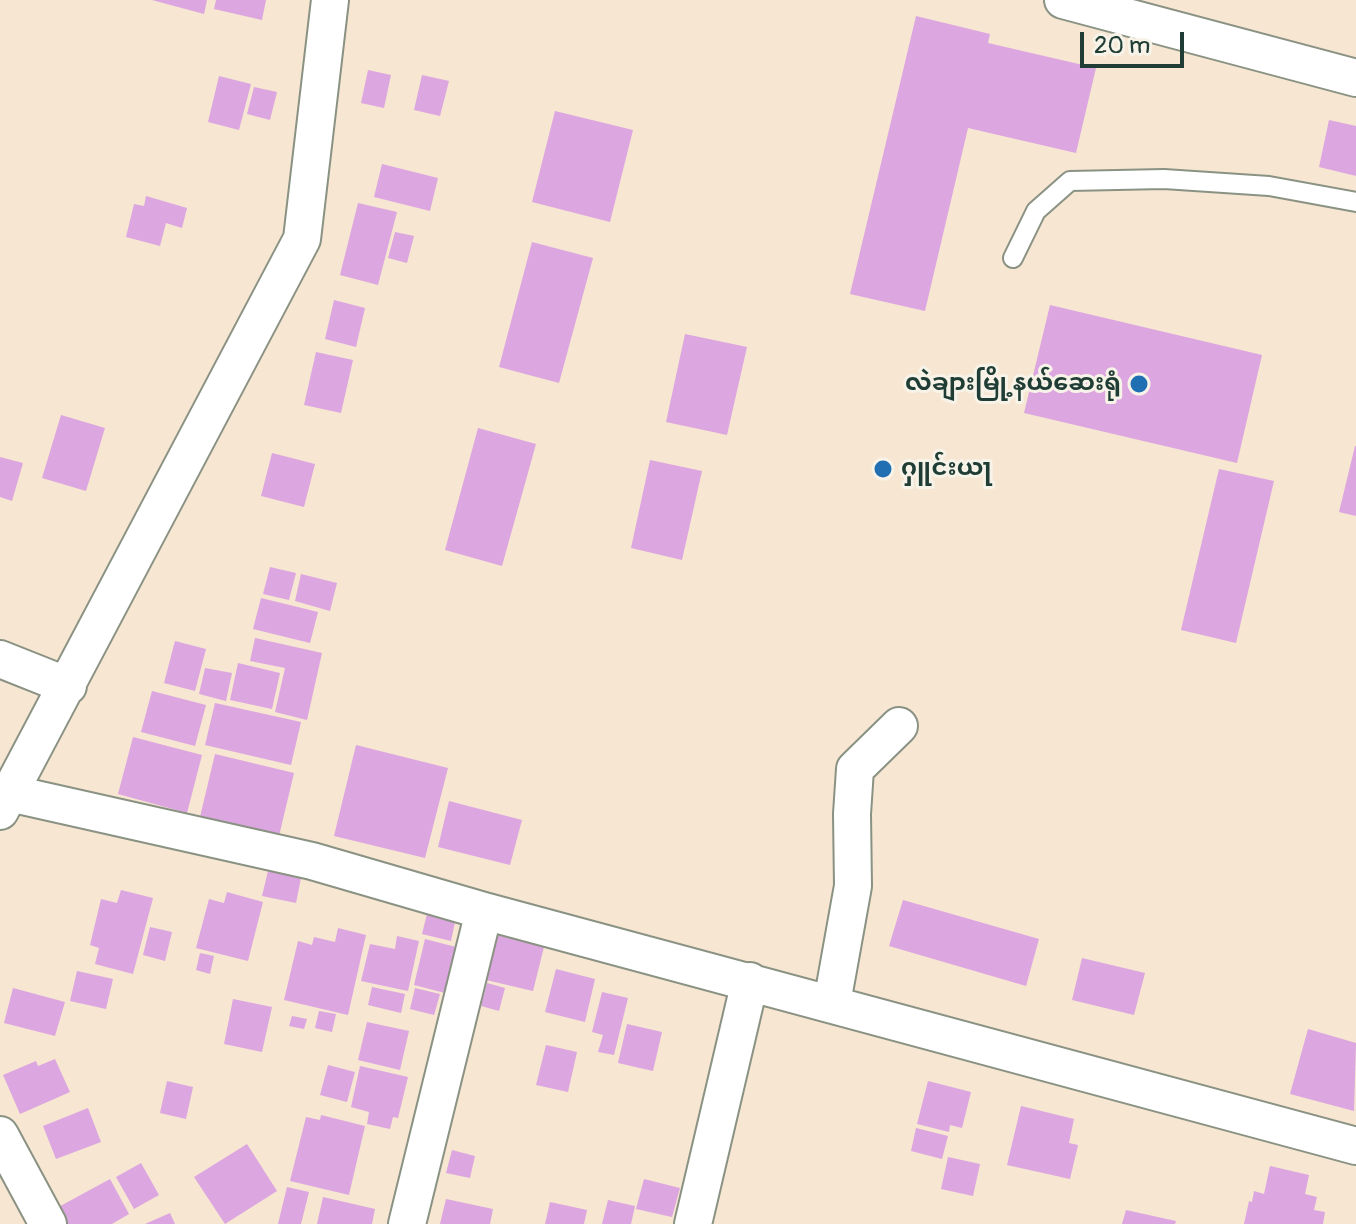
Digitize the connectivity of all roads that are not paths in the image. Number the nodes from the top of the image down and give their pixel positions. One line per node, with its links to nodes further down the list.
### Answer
1 (330, 0): 7 (street)
2 (1063, 0): 3 (street)
3 (1356, 78)
4 (1356, 202): 5 (lane)
5 (1013, 258)
6 (0, 659): 7 (street)
7 (68, 686): 9 (street)
8 (899, 726): 12 (street)
9 (5, 802): 10 (street)
10 (484, 911): 11 (street); 16 (street)
11 (750, 981): 12 (street); 17 (street)
12 (832, 1003): 14 (street)
13 (0, 1135): 15 (street)
14 (1356, 1146)
15 (48, 1224)
16 (407, 1224)
17 (693, 1224)

